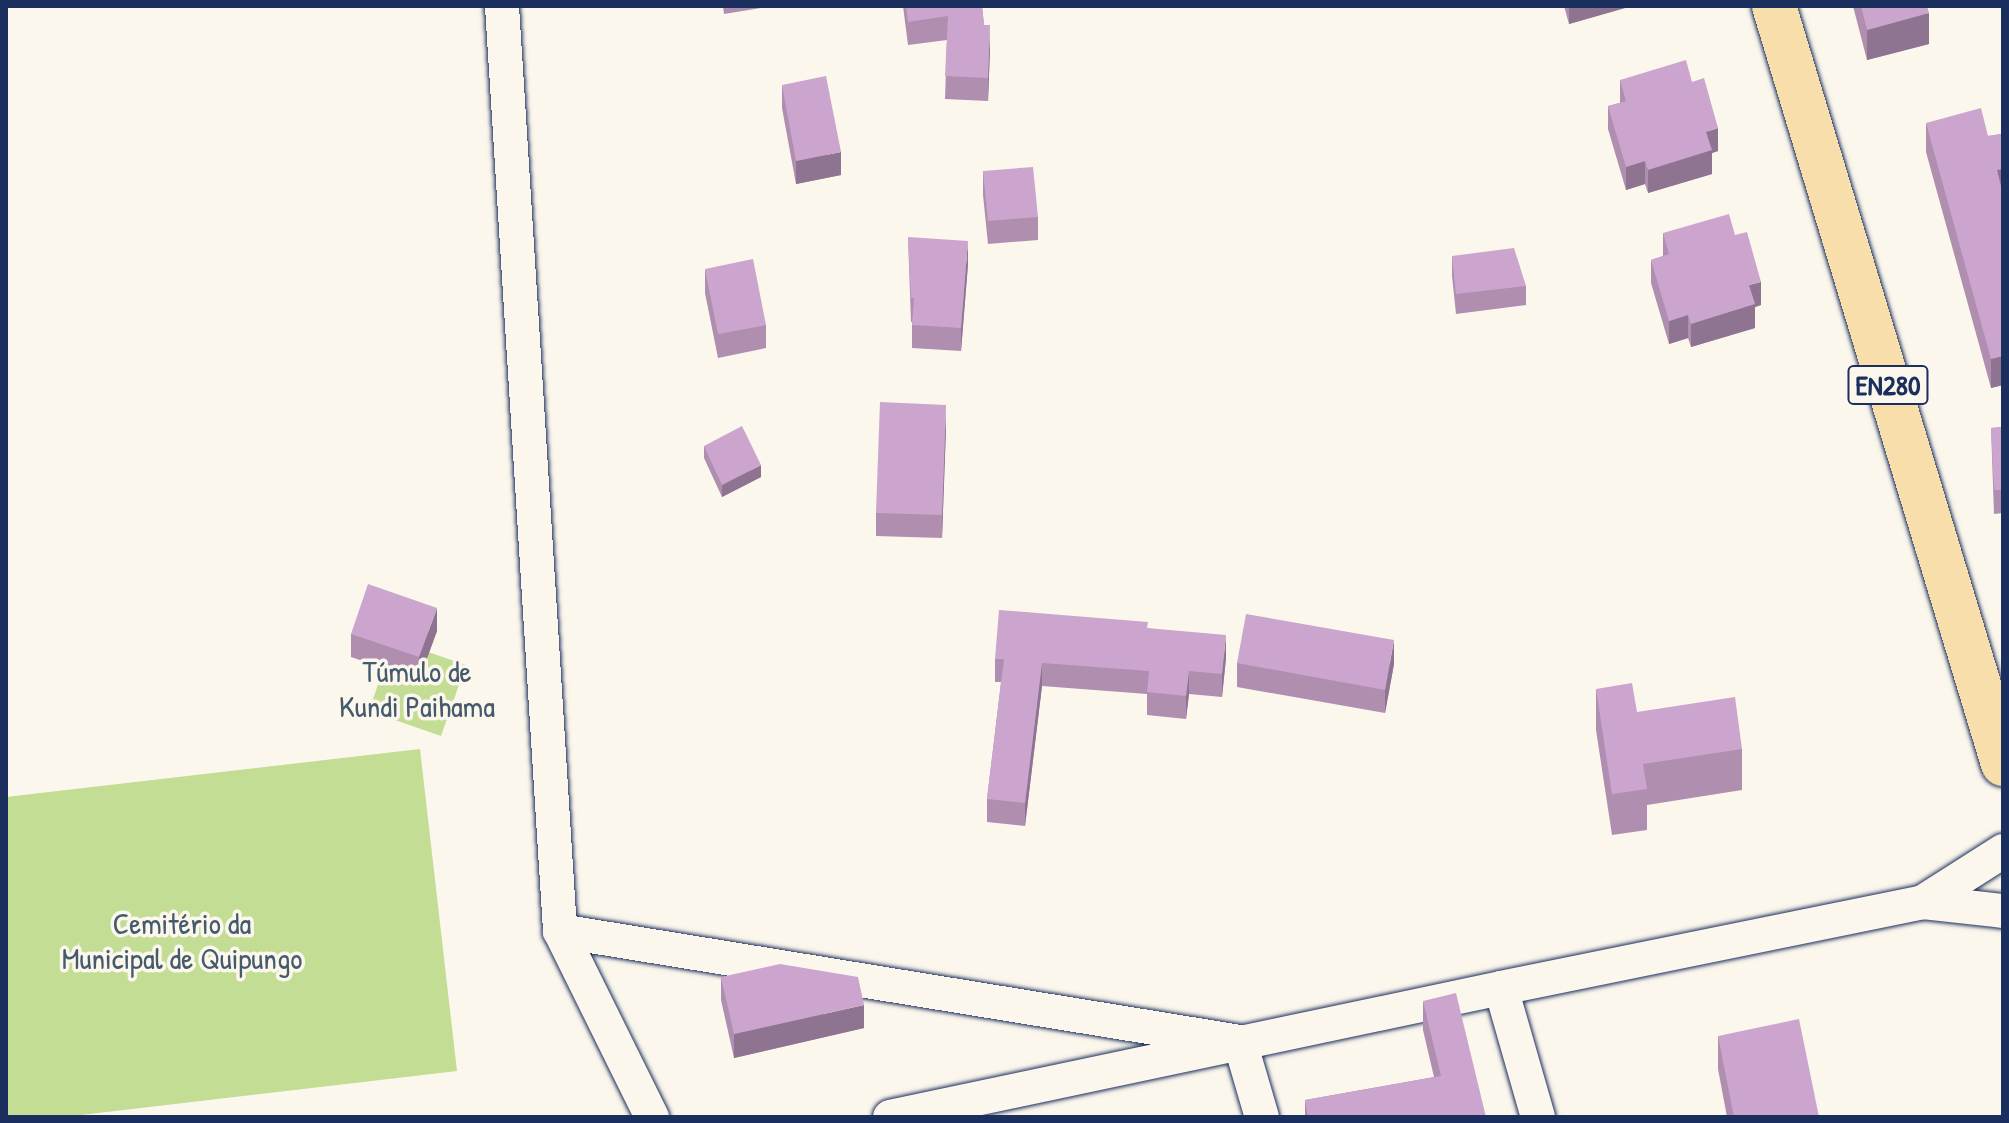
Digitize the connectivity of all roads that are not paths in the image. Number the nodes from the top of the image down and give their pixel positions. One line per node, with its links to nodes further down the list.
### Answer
1 (502, 6): 7 (street)
2 (1774, 6): 3 (main road, EN280)
3 (2003, 764)
4 (2003, 851): 5 (street)
5 (1923, 902): 6 (street); 8 (street)
6 (2003, 911)
7 (560, 931): 9 (street); 10 (street)
8 (1501, 988): 9 (street); 13 (street)
9 (1240, 1042): 11 (street); 12 (street)
10 (652, 1117)
11 (890, 1117)
12 (1262, 1117)
13 (1538, 1117)

